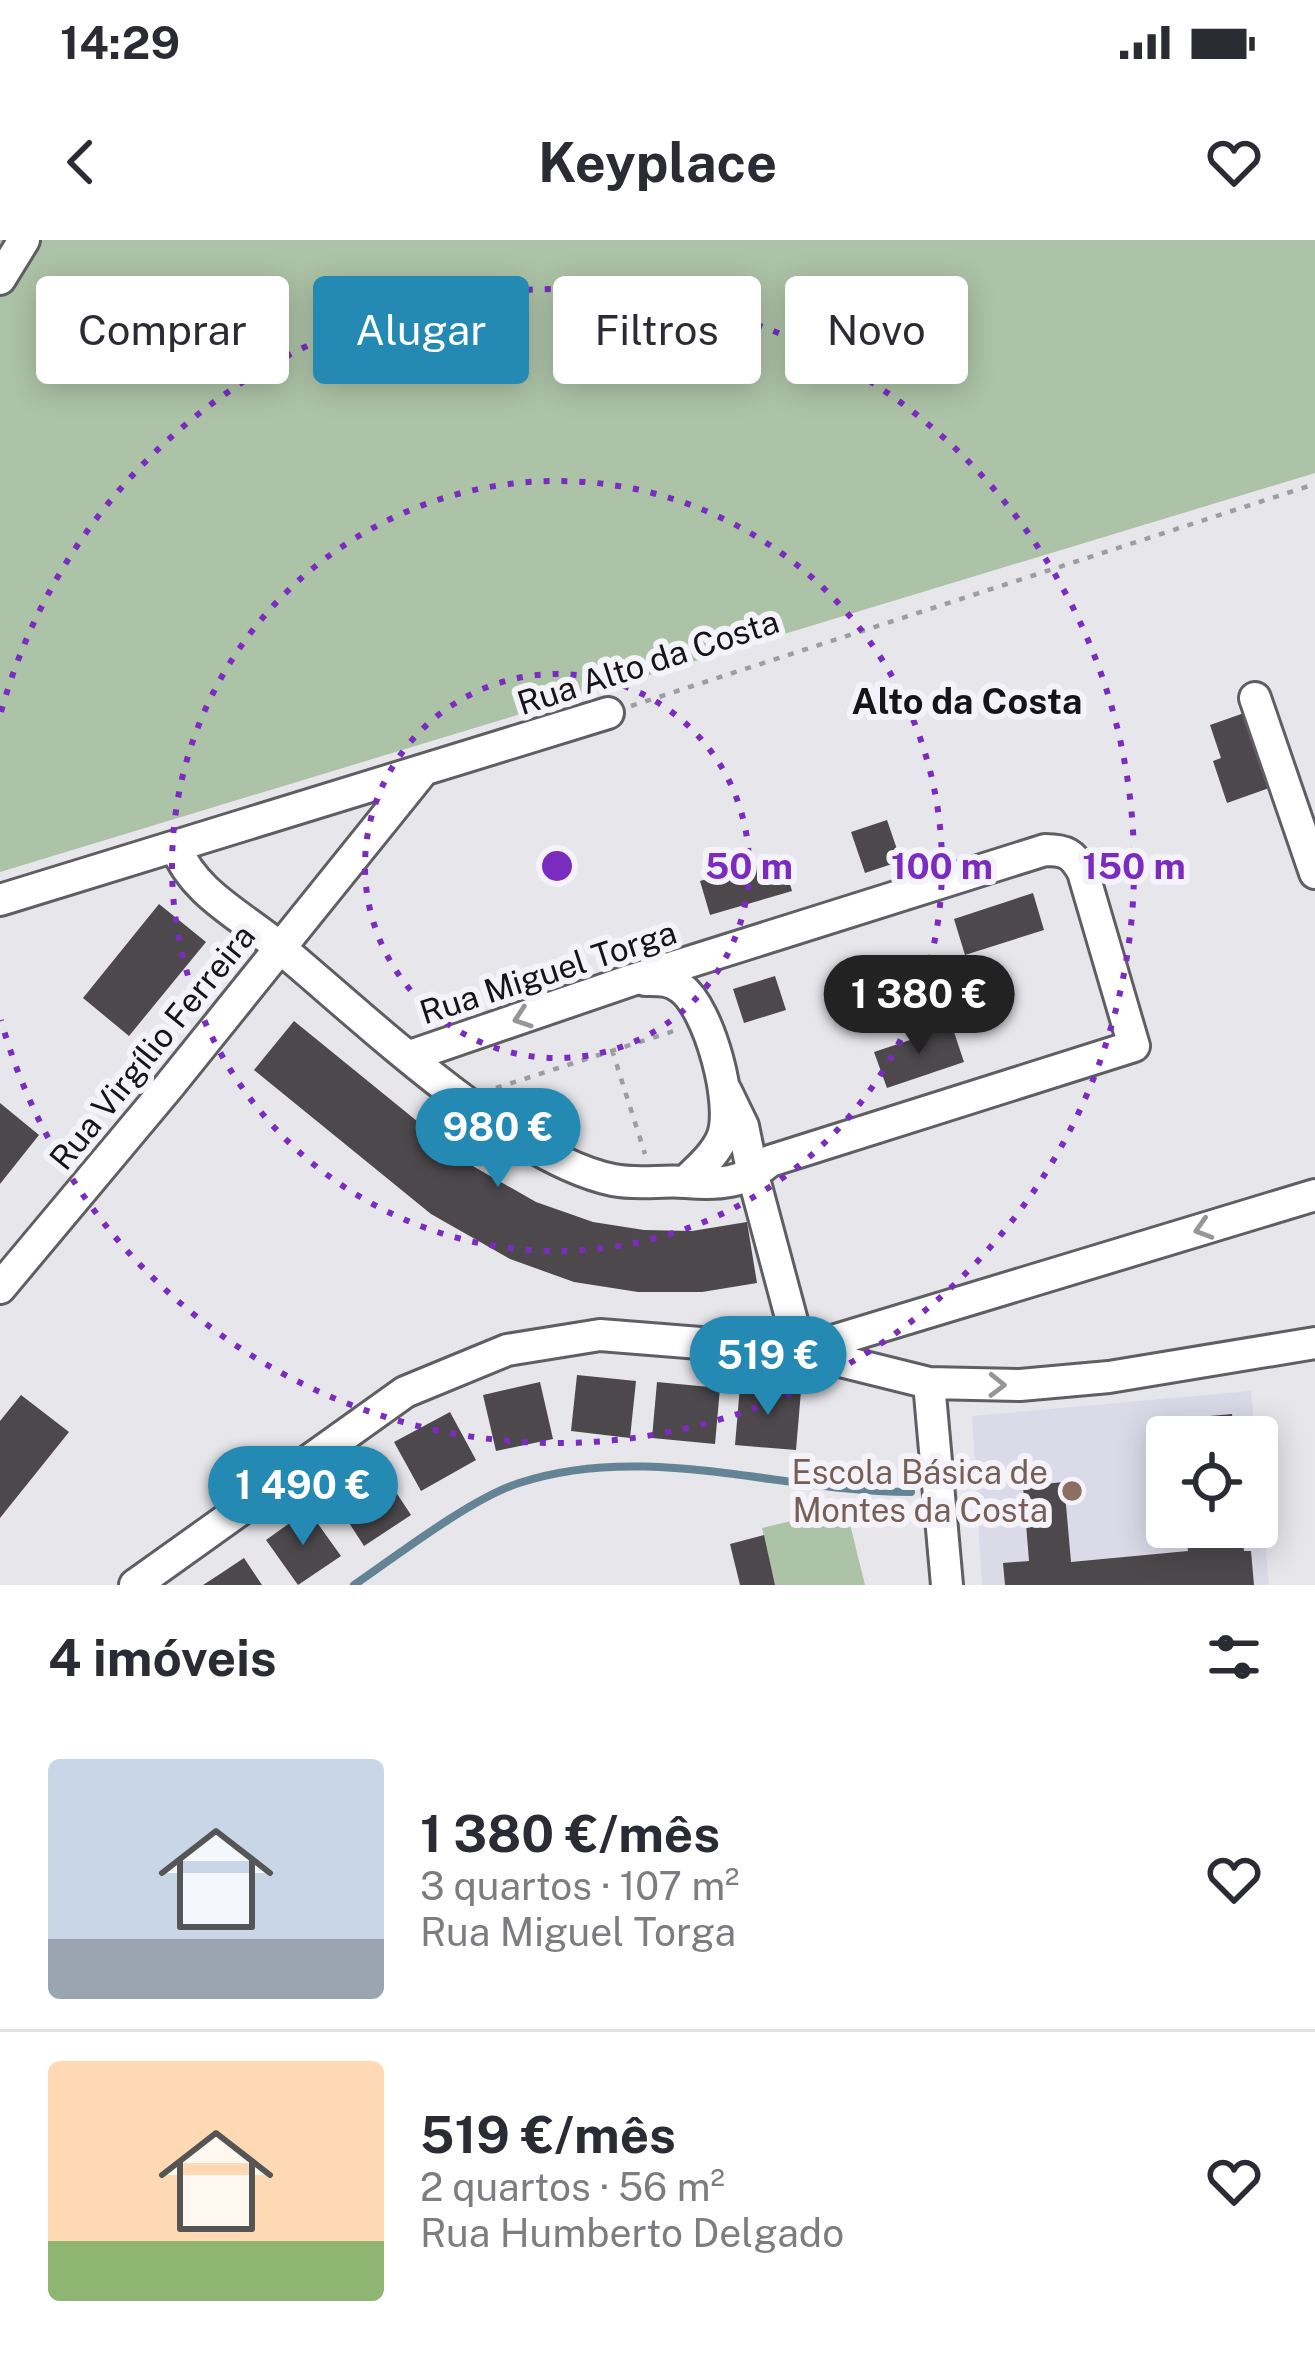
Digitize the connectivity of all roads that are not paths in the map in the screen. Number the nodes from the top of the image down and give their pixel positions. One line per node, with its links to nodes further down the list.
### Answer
1 (24, 240): 2 (street)
2 (0, 279)
3 (1255, 698): 9 (street)
4 (608, 713): 5 (street, Rua Alto da Costa)
5 (421, 773): 6 (street, Rua Alto da Costa); 8 (street, Rua Virgílio Ferreira)
6 (331, 799): 7 (street, Rua Alto da Costa); 8 (street)
7 (176, 847): 10 (street, Rua Alto da Costa); 11 (street, Rua Miguel Torga)
8 (360, 852): 11 (street, Rua Virgílio Ferreira)
9 (1315, 873)
10 (0, 900)
11 (280, 948): 15 (street, Rua Miguel Torga); 21 (street, Rua Virgílio Ferreira)
12 (717, 953): 13 (street, Rua Miguel Torga); 14 (street); 17 (street, Rua Miguel Torga)
13 (632, 980): 14 (street); 15 (street, Rua Miguel Torga, one-way to 15)
14 (689, 1017): 16 (street)
15 (410, 1056): 18 (street, Rua Miguel Torga)
16 (726, 1090): 17 (street); 18 (street)
17 (754, 1175): 18 (street, Rua Miguel Torga); 24 (street)
18 (686, 1182)
19 (1315, 1195): 24 (street, one-way to 24)
20 (0, 1238): 21 (street)
21 (25, 1258): 22 (street, Rua Virgílio Ferreira)
22 (0, 1288)
23 (1315, 1343): 25 (street, one-way to 23)
24 (800, 1351): 25 (street); 26 (street)
25 (929, 1383): 27 (street)
26 (135, 1585)
27 (947, 1585)

